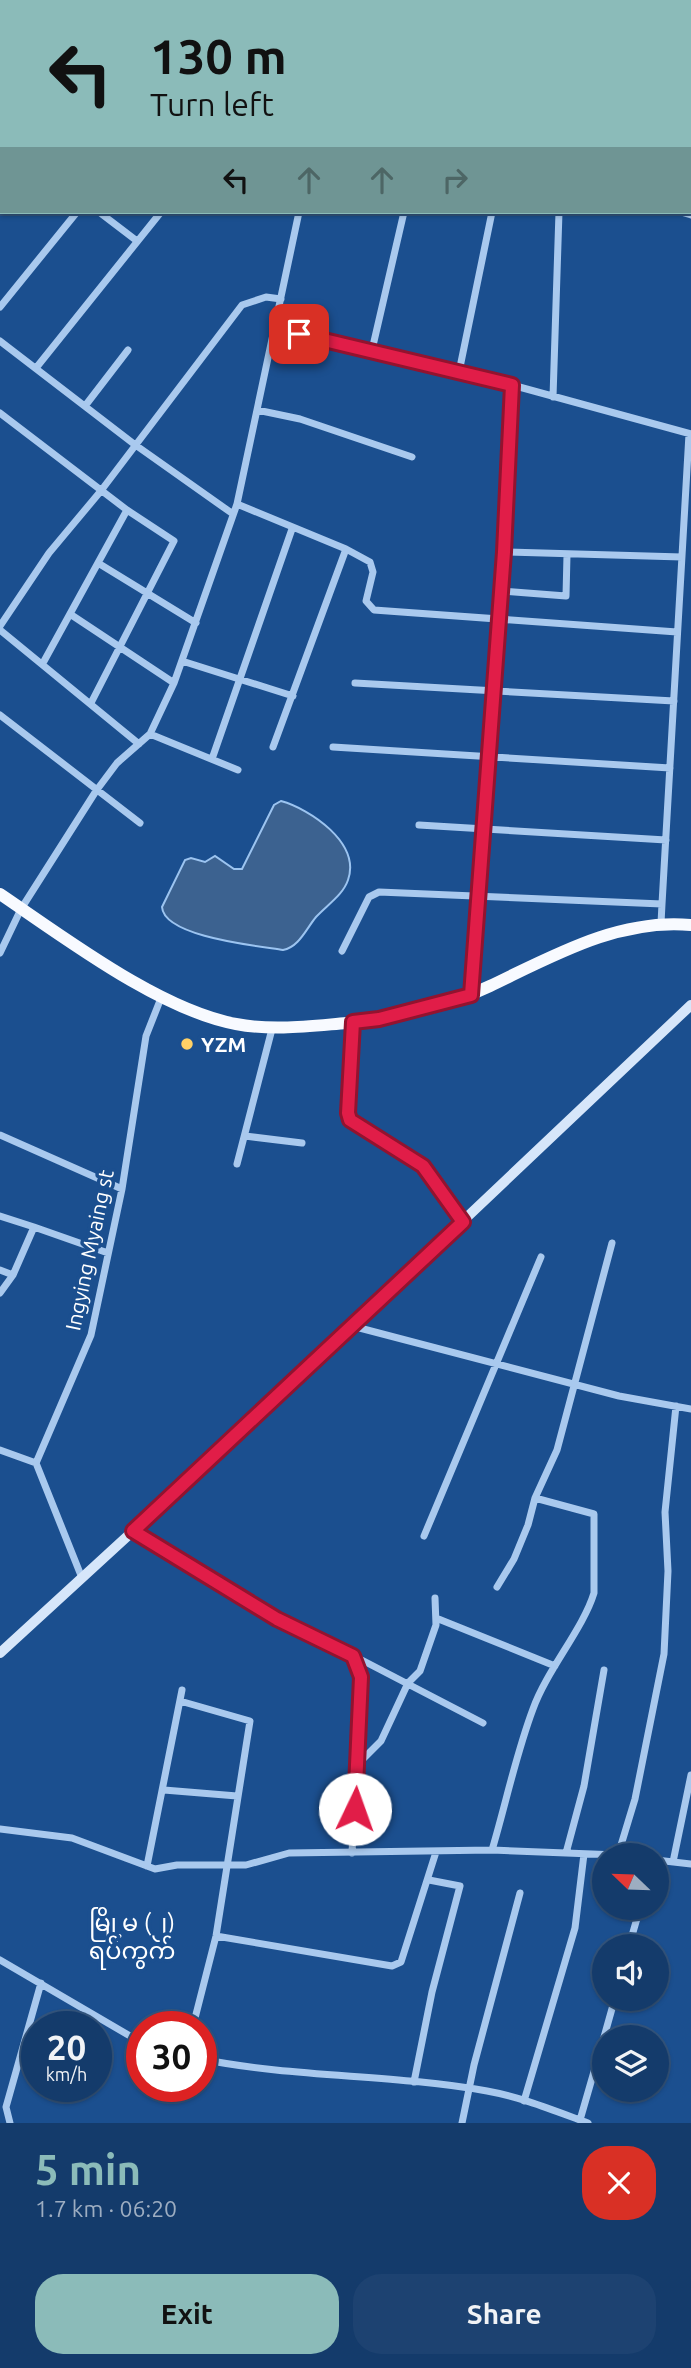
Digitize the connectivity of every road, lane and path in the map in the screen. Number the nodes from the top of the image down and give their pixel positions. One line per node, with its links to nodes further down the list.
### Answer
1 (75, 214): 10 (street)
2 (102, 214): 8 (street)
3 (159, 214): 8 (street)
4 (299, 214): 9 (street)
5 (404, 214): 14 (street)
6 (492, 214): 16 (street)
7 (559, 214): 18 (street)
8 (137, 241): 15 (street)
9 (281, 299): 11 (street); 23 (street)
10 (0, 307)
11 (275, 329): 14 (street); 20 (street)
12 (0, 341): 15 (street)
13 (128, 350): 19 (street)
14 (372, 350): 16 (street)
15 (36, 368): 19 (street)
16 (459, 372): 17 (street)
17 (512, 385): 18 (street); 31 (street)
18 (553, 397): 22 (street)
19 (85, 406): 23 (street)
20 (257, 410): 24 (street); 26 (street)
21 (0, 413): 25 (street)
22 (690, 434): 33 (street)
23 (134, 444): 25 (street); 28 (street)
24 (412, 457)
25 (100, 492): 27 (street); 40 (street)
26 (237, 504): 28 (street); 29 (street)
27 (127, 510): 34 (street); 36 (street)
28 (233, 514): 39 (street)
29 (292, 529): 30 (street); 45 (street)
30 (346, 548): 38 (street); 49 (street)
31 (504, 552): 32 (street); 35 (street)
32 (567, 555): 33 (street); 35 (street)
33 (682, 557): 41 (street)
34 (97, 563): 36 (street); 37 (street)
35 (500, 591): 38 (street)
36 (149, 594): 39 (street); 42 (street)
37 (70, 614): 42 (street); 44 (street)
38 (498, 617): 41 (street); 48 (street)
39 (196, 623): 43 (street)
40 (0, 628): 44 (street)
41 (677, 632): 50 (street)
42 (121, 648): 47 (street); 51 (street)
43 (182, 661): 45 (street); 47 (street)
44 (43, 663): 51 (street)
45 (241, 678): 49 (street); 58 (street)
46 (355, 682): 48 (street)
47 (174, 683): 53 (street)
48 (494, 689): 50 (street); 57 (street)
49 (293, 696): 55 (street)
50 (674, 701): 59 (street)
51 (91, 703): 54 (street)
52 (0, 715): 61 (street)
53 (150, 734): 54 (street); 58 (street)
54 (139, 744): 61 (street)
55 (273, 747)
56 (332, 747): 57 (street)
57 (488, 757): 59 (street); 64 (street)
58 (212, 759): 60 (street)
59 (670, 768): 65 (street)
60 (238, 770)
61 (96, 791): 62 (street); 69 (street)
62 (140, 823)
63 (418, 825): 64 (street)
64 (485, 829): 65 (street); 67 (street)
65 (666, 840): 68 (street)
66 (0, 894): 69 (highway)
67 (480, 896): 68 (street); 72 (street); 74 (street)
68 (662, 904): 70 (street)
69 (21, 909): 73 (street); 75 (highway)
70 (661, 923): 71 (highway); 74 (highway)
71 (691, 925)
72 (342, 951)
73 (0, 953)
74 (471, 995): 77 (highway)
75 (160, 998): 78 (highway); 83 (street, Ingying Myaing st)
76 (691, 1005): 85 (main road)
77 (353, 1022): 78 (highway); 85 (street)
78 (272, 1029): 80 (street)
79 (0, 1135): 83 (street)
80 (245, 1136): 81 (street); 82 (street)
81 (302, 1143)
82 (237, 1164)
83 (122, 1189): 88 (street, Ingying Myaing st)
84 (0, 1216): 86 (street)
85 (463, 1222): 93 (main road)
86 (34, 1227): 88 (street); 91 (street)
87 (612, 1243): 95 (street)
88 (108, 1253): 99 (street, Ingying Myaing st)
89 (541, 1257): 94 (street)
90 (0, 1270): 91 (street)
91 (13, 1275): 92 (street)
92 (0, 1293)
93 (352, 1326): 94 (street); 101 (main road)
94 (496, 1363): 95 (street); 102 (street)
95 (573, 1384): 96 (street); 100 (street)
96 (676, 1406): 97 (street); 120 (street)
97 (691, 1409)
98 (0, 1450): 99 (street)
99 (36, 1463): 103 (street)
100 (535, 1498): 104 (street); 109 (street)
101 (133, 1531): 103 (main road); 108 (street)
102 (424, 1536)
103 (82, 1578): 107 (main road)
104 (497, 1587)
105 (435, 1598): 106 (street)
106 (436, 1618): 109 (street); 111 (street)
107 (0, 1653)
108 (353, 1656): 111 (street); 115 (street)
109 (555, 1665): 121 (street)
110 (604, 1670): 124 (street)
111 (408, 1683): 114 (street); 115 (street)
112 (182, 1690): 113 (street)
113 (180, 1701): 117 (street); 118 (street)
114 (483, 1723)
115 (357, 1765): 123 (street)
116 (691, 1775): 128 (street)
117 (163, 1790): 118 (street); 130 (street)
118 (237, 1796): 131 (street)
119 (0, 1829): 130 (street)
120 (622, 1843)
121 (492, 1850): 122 (street); 124 (street)
122 (436, 1852): 123 (street); 132 (street)
123 (352, 1853): 131 (street)
124 (566, 1853): 125 (street)
125 (584, 1854): 126 (street); 143 (street)
126 (592, 1854)
127 (669, 1862): 128 (street)
128 (673, 1862): 129 (street)
129 (691, 1864)
130 (146, 1866): 131 (street)
131 (227, 1866): 134 (street)
132 (429, 1880): 134 (street); 140 (street)
133 (520, 1893): 142 (street)
134 (216, 1936): 137 (street)
135 (0, 1960): 136 (street)
136 (41, 1983): 138 (street); 144 (street)
137 (197, 2011)
138 (126, 2033)
139 (217, 2062): 140 (street)
140 (414, 2082): 142 (street)
141 (592, 2087): 145 (street)
142 (470, 2088): 143 (street); 147 (street)
143 (524, 2101): 145 (street)
144 (3, 2107): 146 (street)
145 (584, 2121)
146 (10, 2123)
147 (462, 2123)

